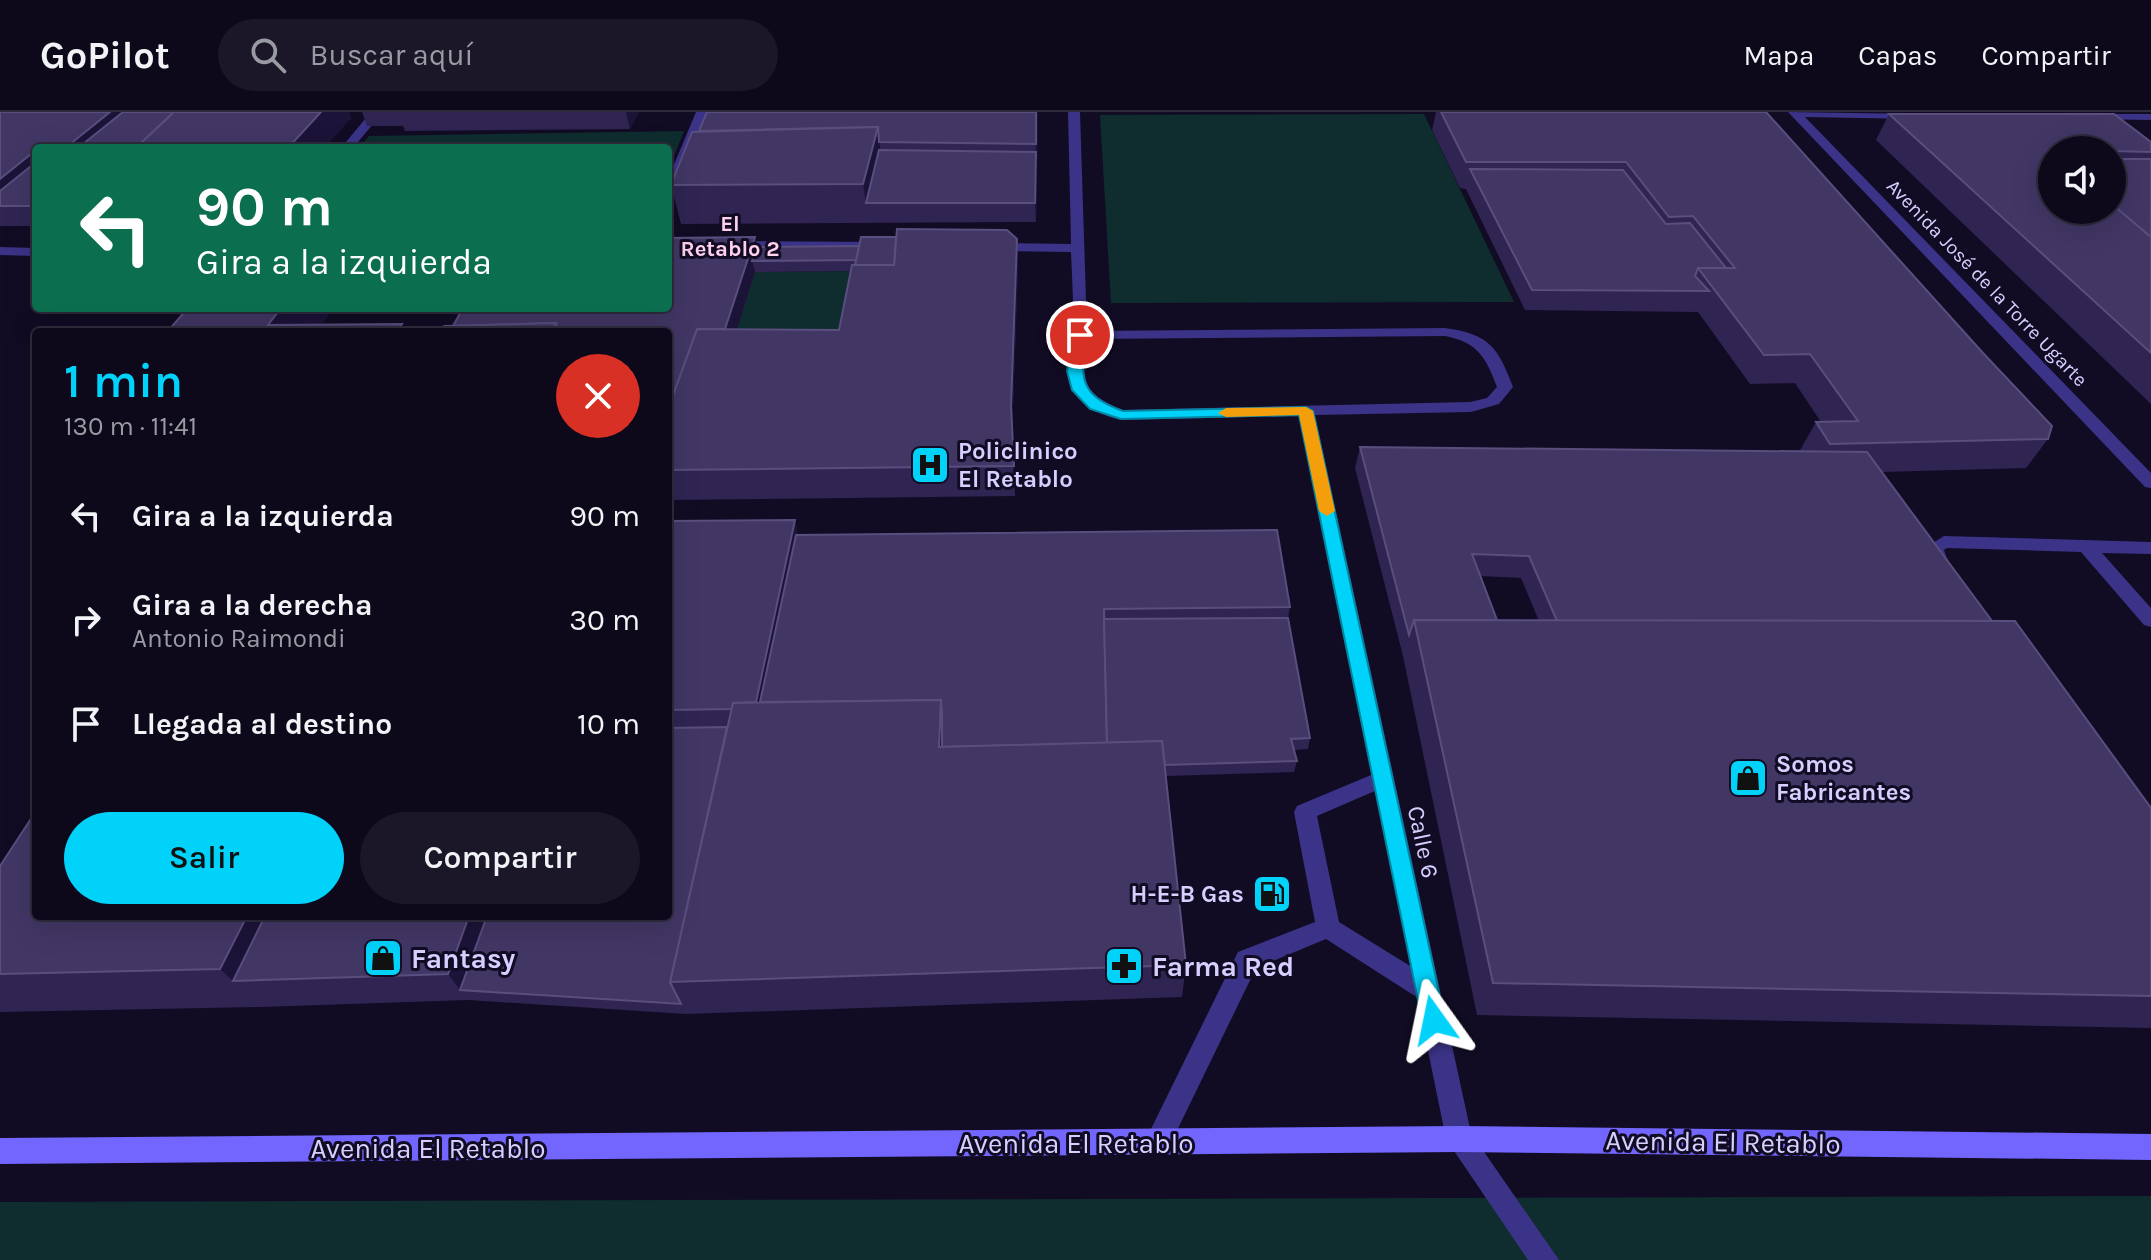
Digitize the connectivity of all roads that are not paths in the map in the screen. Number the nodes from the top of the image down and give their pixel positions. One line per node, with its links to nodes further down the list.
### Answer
1 (377, 112): 10 (street)
2 (702, 112): 11 (street)
3 (1074, 112): 15 (street)
4 (1794, 113): 5 (street); 20 (street, Avenida José de la Torre Ugarte)
5 (1933, 116)
6 (2074, 116): 7 (street)
7 (2136, 116): 8 (street); 9 (street)
8 (2151, 117)
9 (2151, 127)
10 (350, 144)
11 (672, 184)
12 (718, 243): 13 (street)
13 (906, 246)
14 (968, 247): 15 (street)
15 (1078, 248): 18 (street)
16 (0, 251): 17 (street)
17 (32, 252)
18 (1080, 335): 19 (street); 19 (street)
19 (1306, 411): 25 (street, Calle 6)
20 (2151, 483)
21 (2088, 548): 22 (street); 23 (street); 24 (street)
22 (2151, 548)
23 (1956, 590)
24 (2151, 620)
25 (1383, 778): 26 (street); 27 (street, Calle 6)
26 (1328, 928): 27 (street); 29 (street)
27 (1427, 990): 28 (street, Calle 6)
28 (1459, 1139): 29 (main road, Avenida El Retablo); 30 (main road, Avenida El Retablo); 32 (street, Calle 6)
29 (1158, 1142): 31 (main road, Avenida El Retablo)
30 (2151, 1147)
31 (0, 1151)
32 (1545, 1260)

